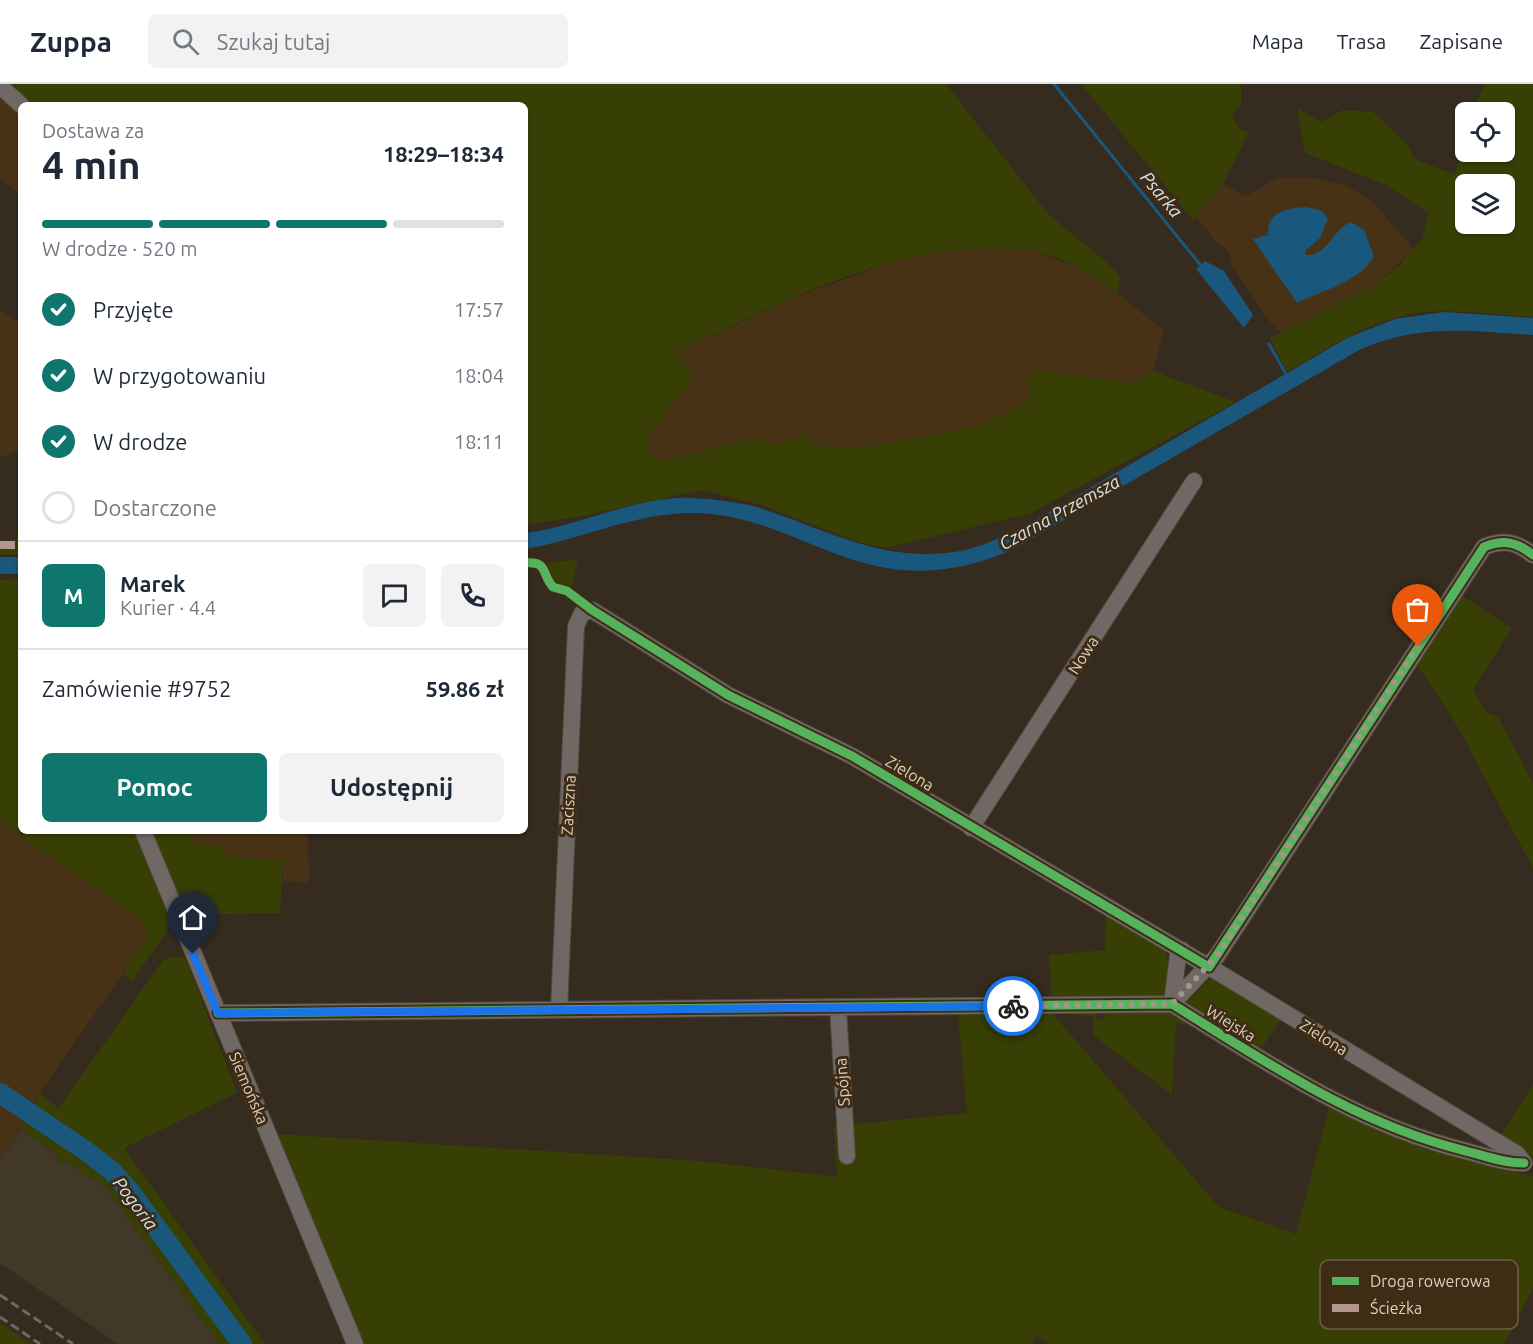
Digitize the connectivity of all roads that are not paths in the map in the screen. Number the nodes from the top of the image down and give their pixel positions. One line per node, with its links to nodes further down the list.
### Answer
1 (0, 86): 2 (street)
2 (18, 102)
3 (1194, 481): 6 (street, Nowa)
4 (1533, 555): 9 (street)
5 (592, 610): 6 (street, Zielona); 12 (street, Zaciszna)
6 (971, 828): 8 (street, Zielona)
7 (144, 834): 13 (street, Siemońska)
8 (1182, 950): 9 (street, Zielona); 10 (street)
9 (1209, 967): 10 (street); 15 (street, Zielona)
10 (1172, 1004): 11 (street); 15 (street, Wiejska)
11 (838, 1008): 12 (street); 14 (street, Spójna)
12 (559, 1009): 13 (street)
13 (218, 1013): 16 (street, Siemońska)
14 (847, 1156)
15 (1524, 1162)
16 (356, 1344)

